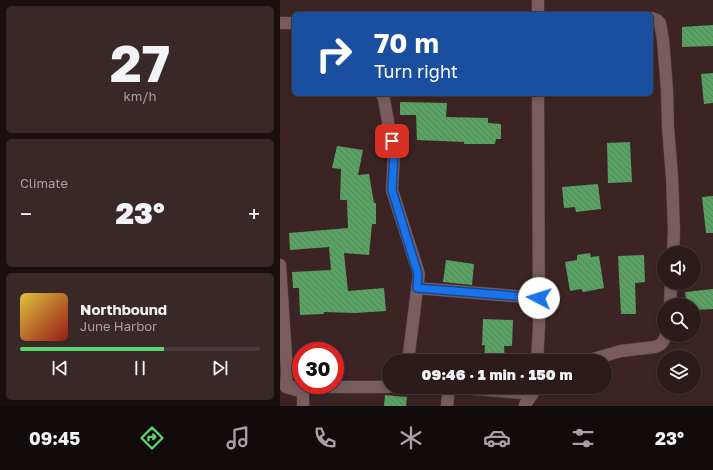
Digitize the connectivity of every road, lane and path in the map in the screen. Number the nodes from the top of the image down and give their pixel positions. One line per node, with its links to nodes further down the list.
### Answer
1 (538, 0): 2 (street)
2 (538, 12)
3 (653, 19): 8 (street)
4 (280, 23): 5 (street)
5 (292, 23)
6 (383, 96): 10 (street)
7 (538, 96): 11 (street)
8 (673, 246)
9 (280, 265): 16 (street)
10 (417, 288): 11 (street); 13 (street)
11 (539, 298): 14 (street)
12 (663, 342): 15 (street)
13 (409, 354)
14 (537, 354)
15 (610, 354)
16 (283, 386): 17 (street); 20 (street)
17 (382, 387)
18 (448, 394): 21 (street)
19 (533, 394): 22 (street)
20 (303, 406)
21 (447, 406)
22 (525, 406)

